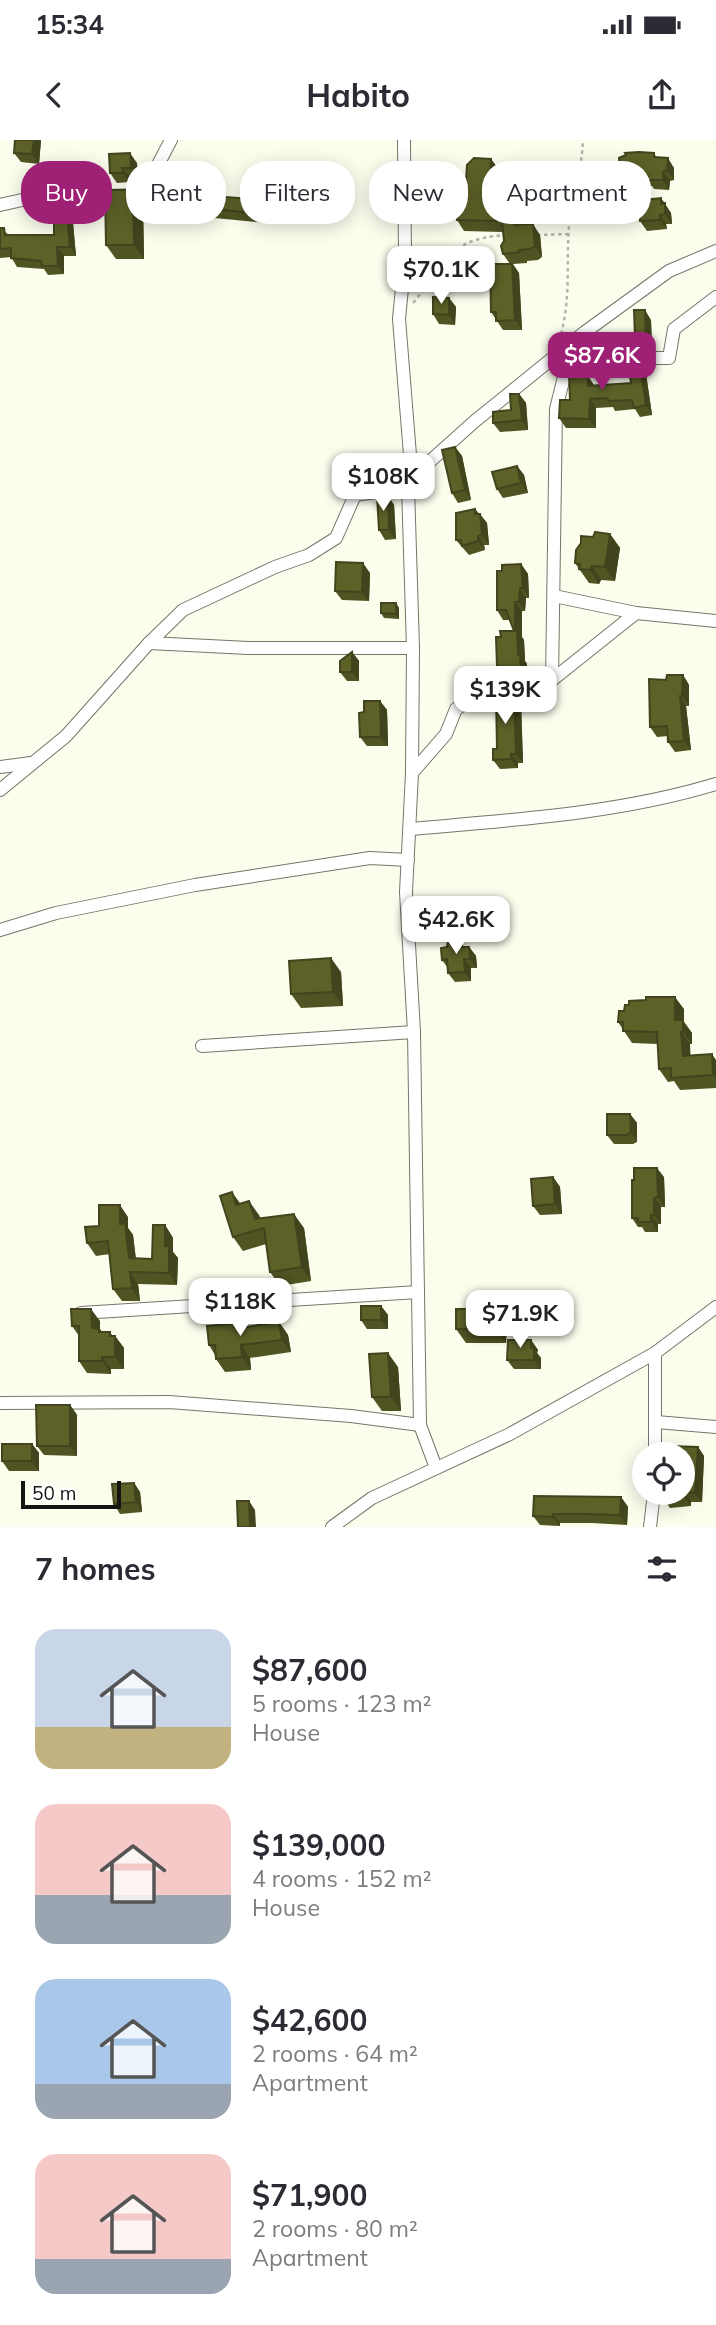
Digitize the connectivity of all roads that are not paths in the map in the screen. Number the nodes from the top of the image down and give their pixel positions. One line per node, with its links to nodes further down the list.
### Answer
1 (171, 140): 3 (street)
2 (404, 140): 8 (street)
3 (0, 205)
4 (716, 251): 6 (street)
5 (716, 297): 6 (street)
6 (576, 339): 7 (street)
7 (559, 354): 8 (street); 9 (street)
8 (408, 484): 12 (street); 13 (street)
9 (554, 596): 10 (street); 14 (street)
10 (636, 613): 11 (street); 14 (street)
11 (716, 621)
12 (149, 643): 13 (street); 15 (street)
13 (413, 648): 17 (street)
14 (552, 680): 17 (street)
15 (31, 763): 16 (street); 19 (street)
16 (0, 767)
17 (412, 773): 20 (street)
18 (716, 784): 20 (street)
19 (0, 790)
20 (410, 829): 21 (street)
21 (408, 860): 22 (street); 23 (street)
22 (0, 930)
23 (414, 1032): 24 (street); 25 (street)
24 (202, 1046)
25 (418, 1292): 27 (street); 31 (street)
26 (716, 1307): 28 (street)
27 (81, 1313)
28 (655, 1353): 30 (street); 34 (street)
29 (0, 1403): 31 (street)
30 (656, 1422): 32 (street); 33 (street)
31 (419, 1424): 34 (street)
32 (716, 1427)
33 (655, 1442)
34 (436, 1468): 36 (street)
35 (653, 1505): 37 (street)
36 (332, 1527)
37 (650, 1527)

